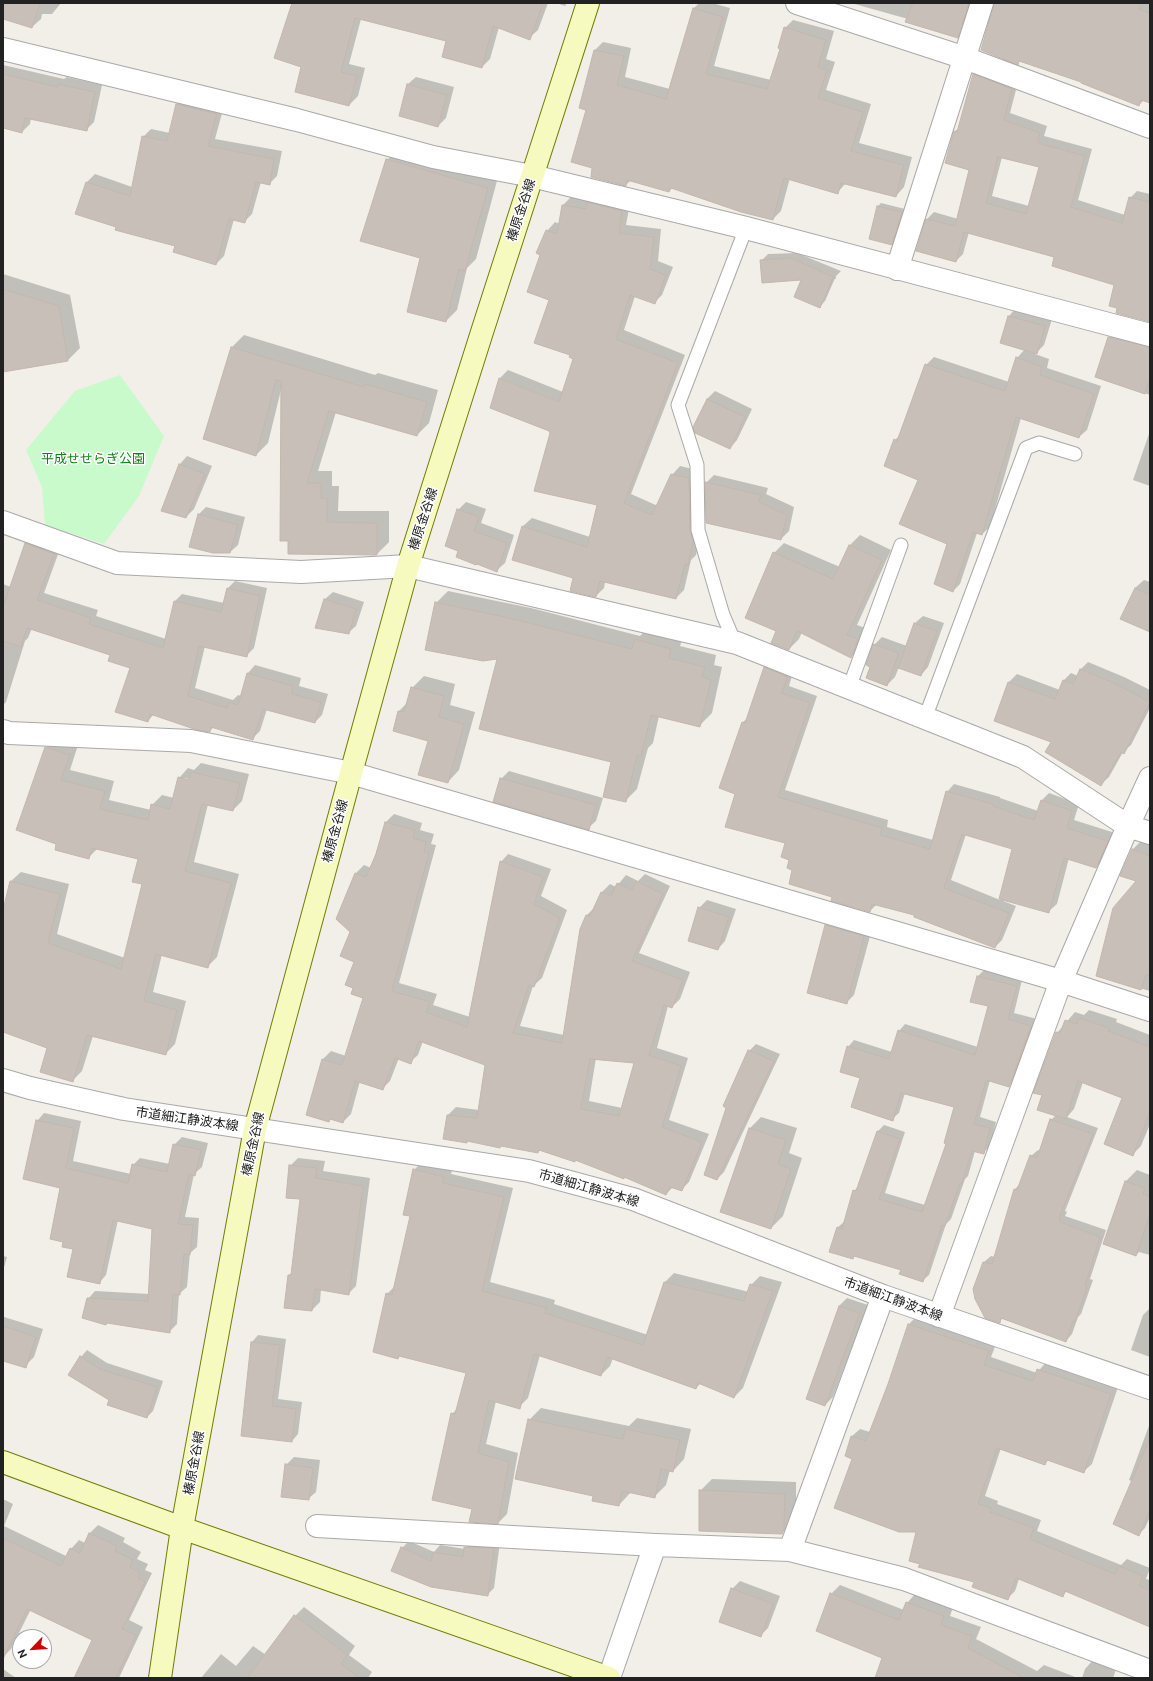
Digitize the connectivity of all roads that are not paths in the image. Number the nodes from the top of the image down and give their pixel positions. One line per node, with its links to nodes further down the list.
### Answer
1 (588, 3): 7 (main road, 榛原金谷線)
2 (797, 3): 5 (street)
3 (982, 3): 5 (street)
4 (3, 49): 7 (street)
5 (965, 58): 6 (street); 9 (street)
6 (1150, 127)
7 (532, 176): 8 (street); 14 (main road, 榛原金谷線)
8 (746, 228): 9 (street); 15 (lane)
9 (897, 269): 10 (street)
10 (1150, 335)
11 (1075, 454): 17 (lane)
12 (3, 522): 14 (street)
13 (901, 545): 16 (lane)
14 (408, 566): 15 (street); 19 (main road, 榛原金谷線)
15 (735, 643): 16 (street)
16 (849, 688): 17 (street)
17 (925, 718): 21 (street)
18 (3, 731): 19 (street)
19 (351, 773): 23 (street); 26 (main road, 榛原金谷線)
20 (1150, 778): 21 (street)
21 (1128, 826): 22 (street); 23 (street)
22 (1150, 833)
23 (1061, 981): 24 (street); 28 (street)
24 (1150, 1010)
25 (3, 1080): 26 (street, 市道細江静波本線)
26 (255, 1129): 27 (street, 市道細江静波本線); 32 (main road, 榛原金谷線)
27 (883, 1296): 28 (street, 市道細江静波本線); 34 (street)
28 (940, 1316): 29 (street, 市道細江静波本線)
29 (1150, 1388)
30 (3, 1462): 32 (main road)
31 (317, 1526): 33 (street)
32 (182, 1528): 36 (main road, 榛原金谷線); 37 (main road)
33 (655, 1545): 34 (street); 37 (street)
34 (790, 1550): 35 (street)
35 (1150, 1671)
36 (160, 1678)
37 (609, 1678)

